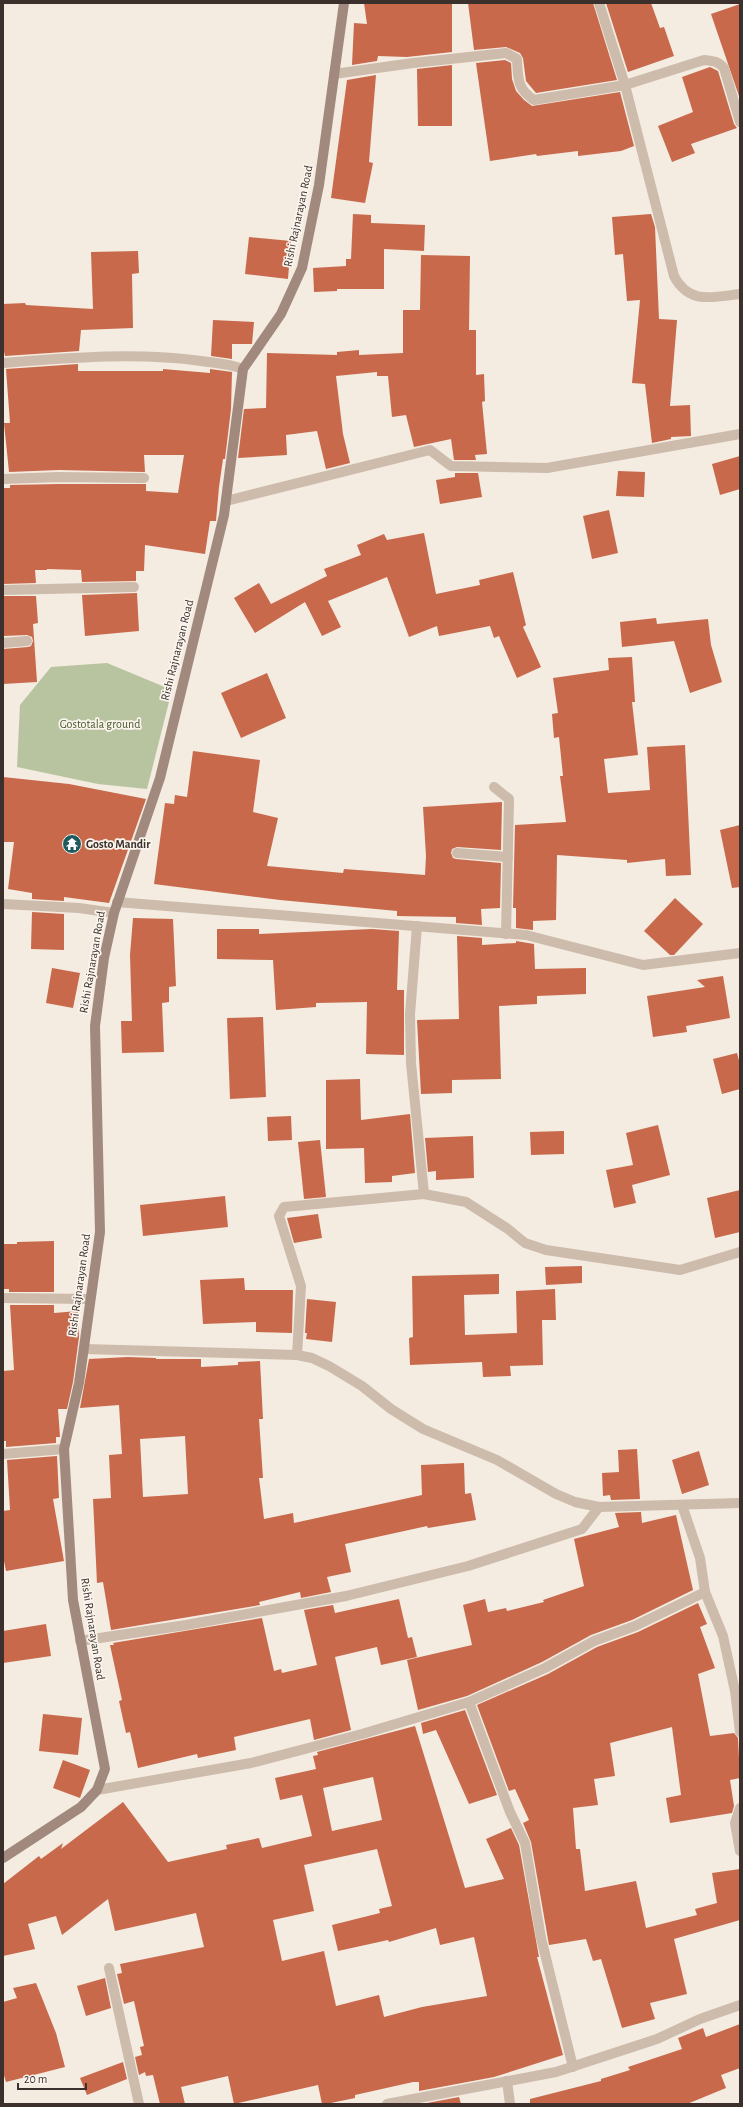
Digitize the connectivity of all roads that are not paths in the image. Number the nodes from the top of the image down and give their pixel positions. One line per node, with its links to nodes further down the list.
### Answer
1 (344, 3): 3 (main road, Rishi Rajnarayan Road)
2 (599, 3): 4 (street)
3 (334, 74): 4 (street); 8 (main road, Rishi Rajnarayan Road)
4 (624, 85): 5 (street); 6 (street)
5 (740, 122)
6 (740, 294)
7 (3, 364): 8 (street)
8 (243, 369): 12 (main road, Rishi Rajnarayan Road)
9 (740, 434): 12 (street)
10 (144, 478): 11 (street)
11 (3, 479)
12 (226, 501): 20 (main road, Rishi Rajnarayan Road)
13 (134, 587): 14 (street)
14 (3, 590)
15 (27, 641): 16 (street)
16 (3, 643)
17 (494, 787): 19 (street)
18 (457, 853): 19 (street)
19 (508, 857): 24 (street)
20 (117, 902): 22 (main road, Rishi Rajnarayan Road); 23 (street)
21 (3, 904): 22 (street)
22 (114, 913): 29 (main road, Rishi Rajnarayan Road)
23 (417, 926): 24 (street); 26 (street)
24 (506, 934): 25 (street)
25 (740, 953)
26 (424, 1194): 27 (street); 31 (street)
27 (740, 1252)
28 (3, 1298): 29 (street)
29 (90, 1299): 30 (main road, Rishi Rajnarayan Road)
30 (84, 1349): 31 (street); 32 (main road, Rishi Rajnarayan Road)
31 (297, 1355): 36 (street)
32 (64, 1449): 33 (street); 38 (main road, Rishi Rajnarayan Road)
33 (3, 1454)
34 (740, 1503): 35 (street)
35 (682, 1505): 36 (street); 37 (street)
36 (599, 1507): 38 (street)
37 (706, 1592): 39 (street); 40 (street)
38 (80, 1641): 41 (main road, Rishi Rajnarayan Road)
39 (469, 1702): 41 (street); 47 (street)
40 (740, 1732)
41 (97, 1790): 44 (main road, Rishi Rajnarayan Road)
42 (740, 1808): 43 (street)
43 (740, 1851)
44 (3, 1858)
45 (109, 1968): 49 (street)
46 (740, 2005): 47 (street)
47 (573, 2067): 48 (street)
48 (507, 2081): 50 (street); 51 (street)
49 (139, 2104)
50 (387, 2104)
51 (510, 2104)

